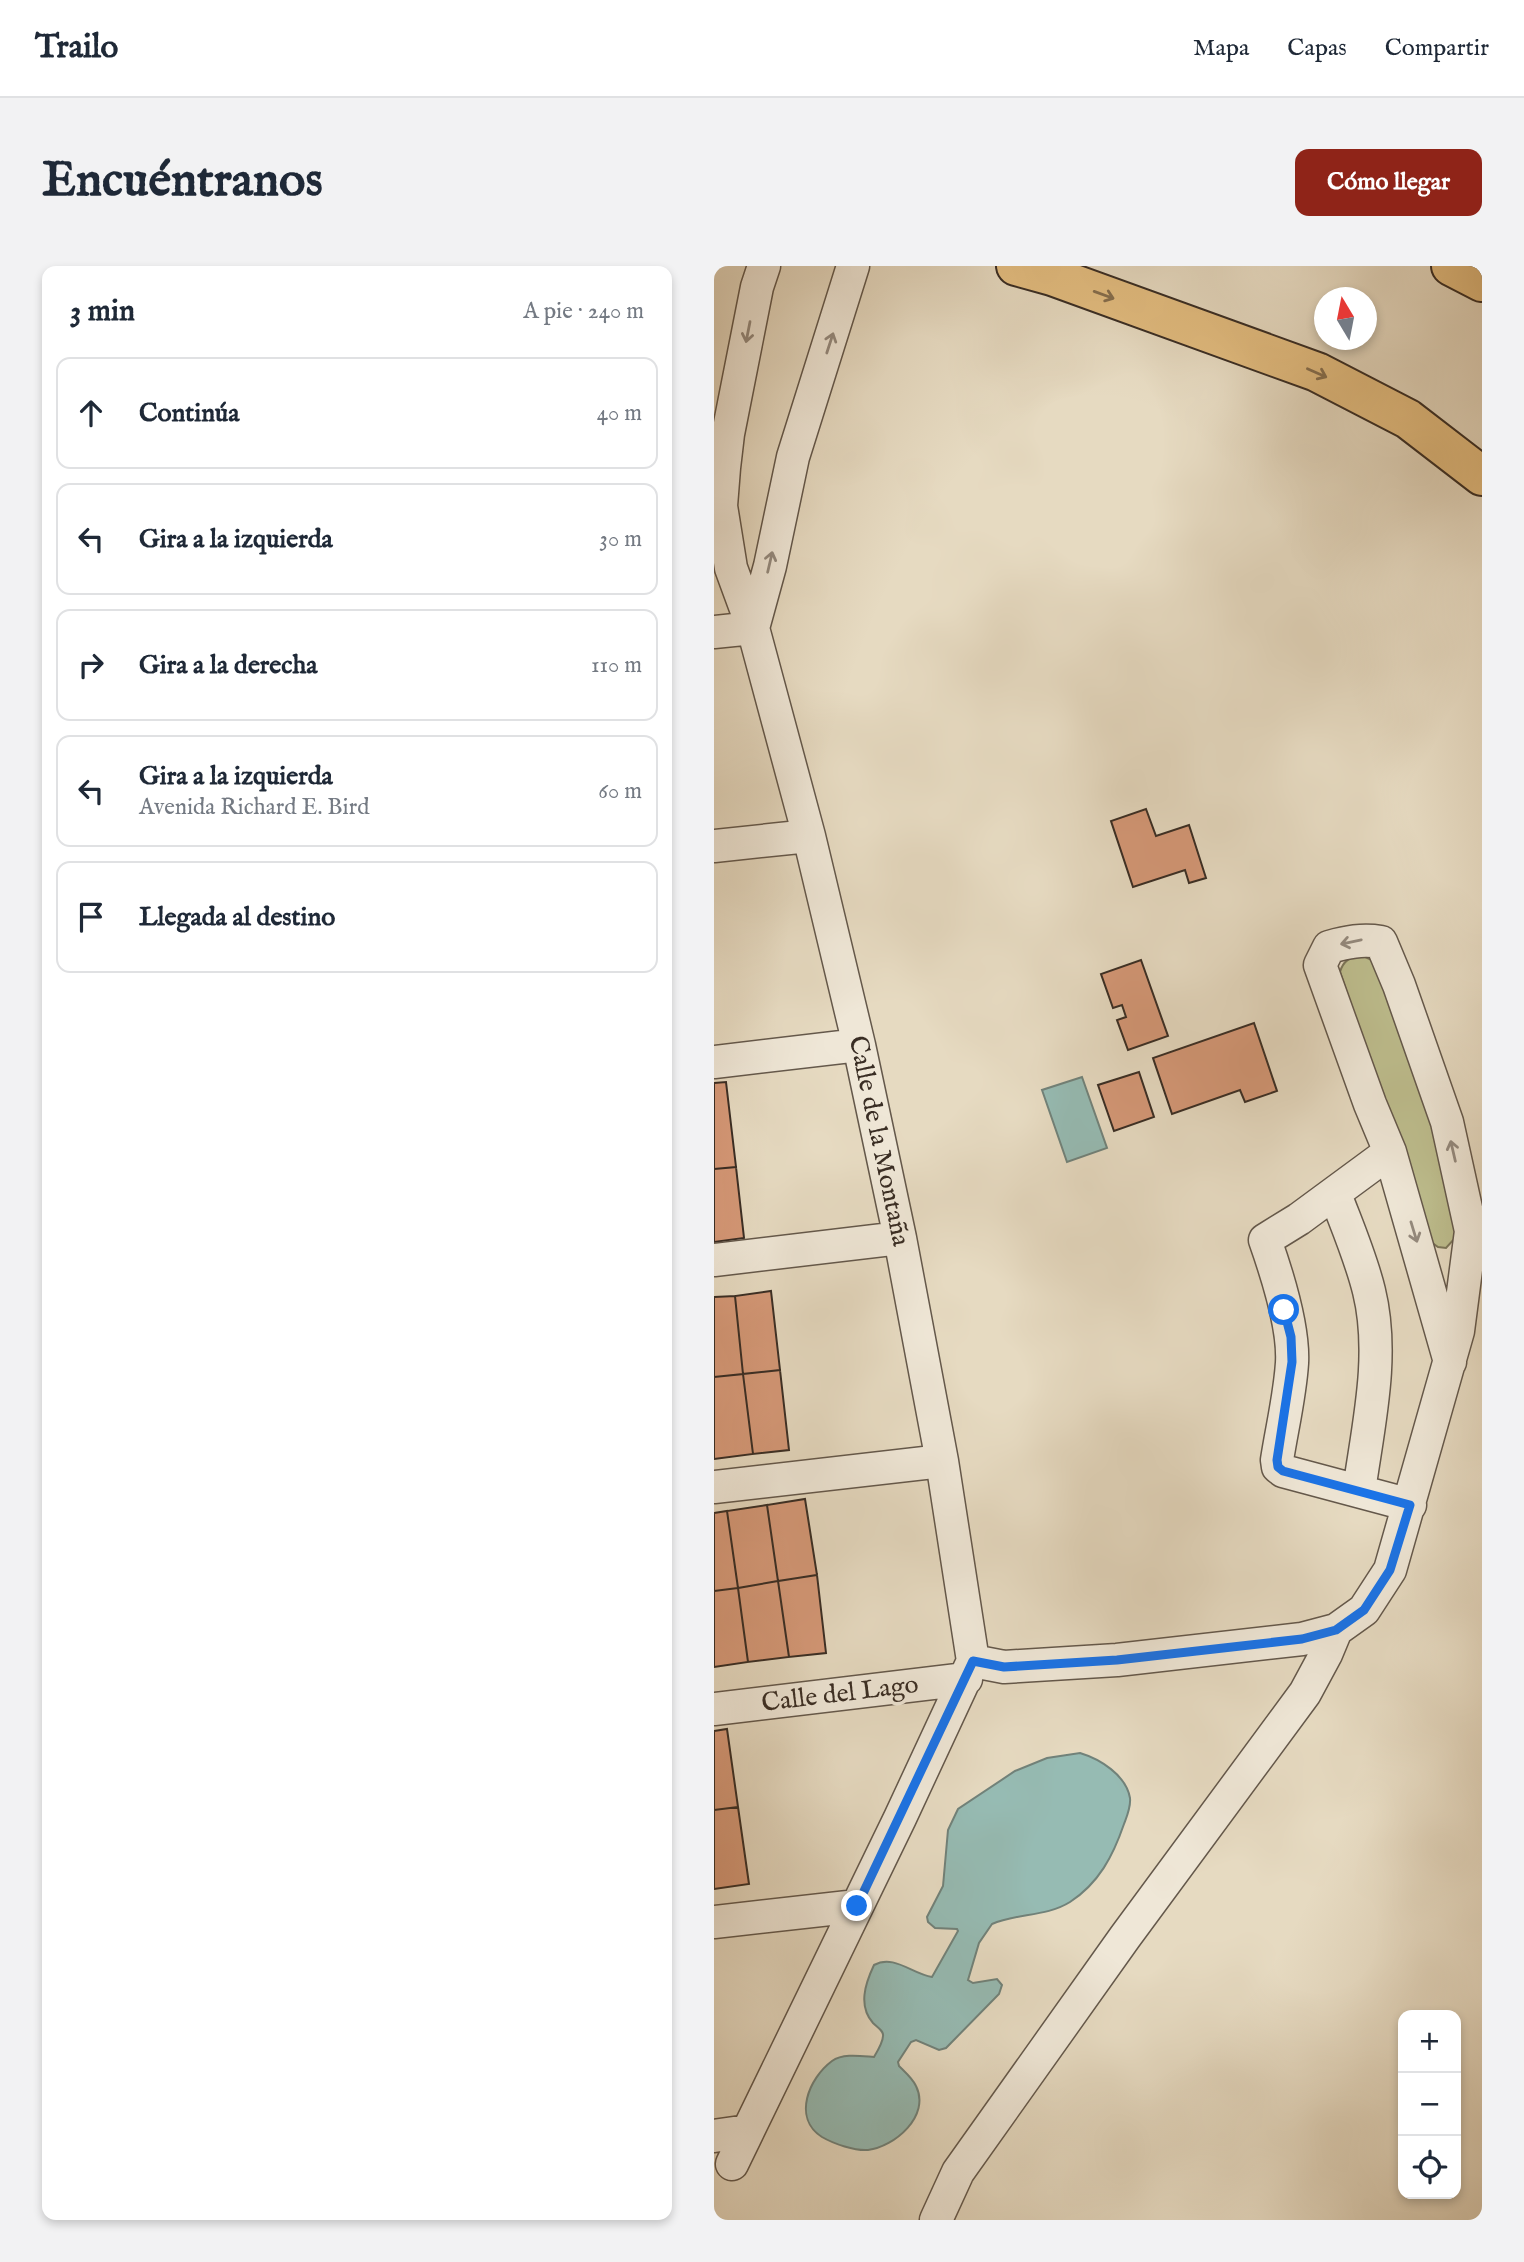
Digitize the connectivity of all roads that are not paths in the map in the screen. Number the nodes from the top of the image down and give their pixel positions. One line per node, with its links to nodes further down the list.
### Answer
1 (764, 266): 7 (street, Calle de la Montaña, one-way to 7)
2 (853, 266): 7 (street, one-way to 2)
3 (1016, 266): 6 (main road, one-way to 6)
4 (1451, 266): 5 (main road)
5 (1482, 282)
6 (1482, 477)
7 (753, 628): 8 (street); 9 (street, Calle de la Montaña)
8 (714, 632)
9 (809, 836): 10 (street); 11 (street, Calle de la Montaña)
10 (714, 846)
11 (859, 1045): 12 (street); 15 (street, Calle de la Montaña)
12 (714, 1062)
13 (1390, 1152): 14 (street); 17 (street, one-way to 17); 17 (street, one-way to 13)
14 (1335, 1194): 20 (street); 20 (street)
15 (900, 1238): 16 (street); 18 (street, Calle de la Montaña)
16 (714, 1260)
17 (1450, 1362): 21 (street)
18 (942, 1461): 19 (street); 23 (street, Calle de la Montaña)
19 (714, 1487)
20 (1359, 1491): 21 (street)
21 (1410, 1505): 22 (street)
22 (1336, 1630): 23 (street, Calle del Lago); 30 (street)
23 (969, 1670): 24 (street, Calle del Lago); 25 (street)
24 (714, 1710)
25 (857, 1906): 26 (street); 27 (street)
26 (714, 1922)
27 (748, 2131): 28 (street); 29 (street)
28 (714, 2136)
29 (732, 2164)
30 (936, 2220)

